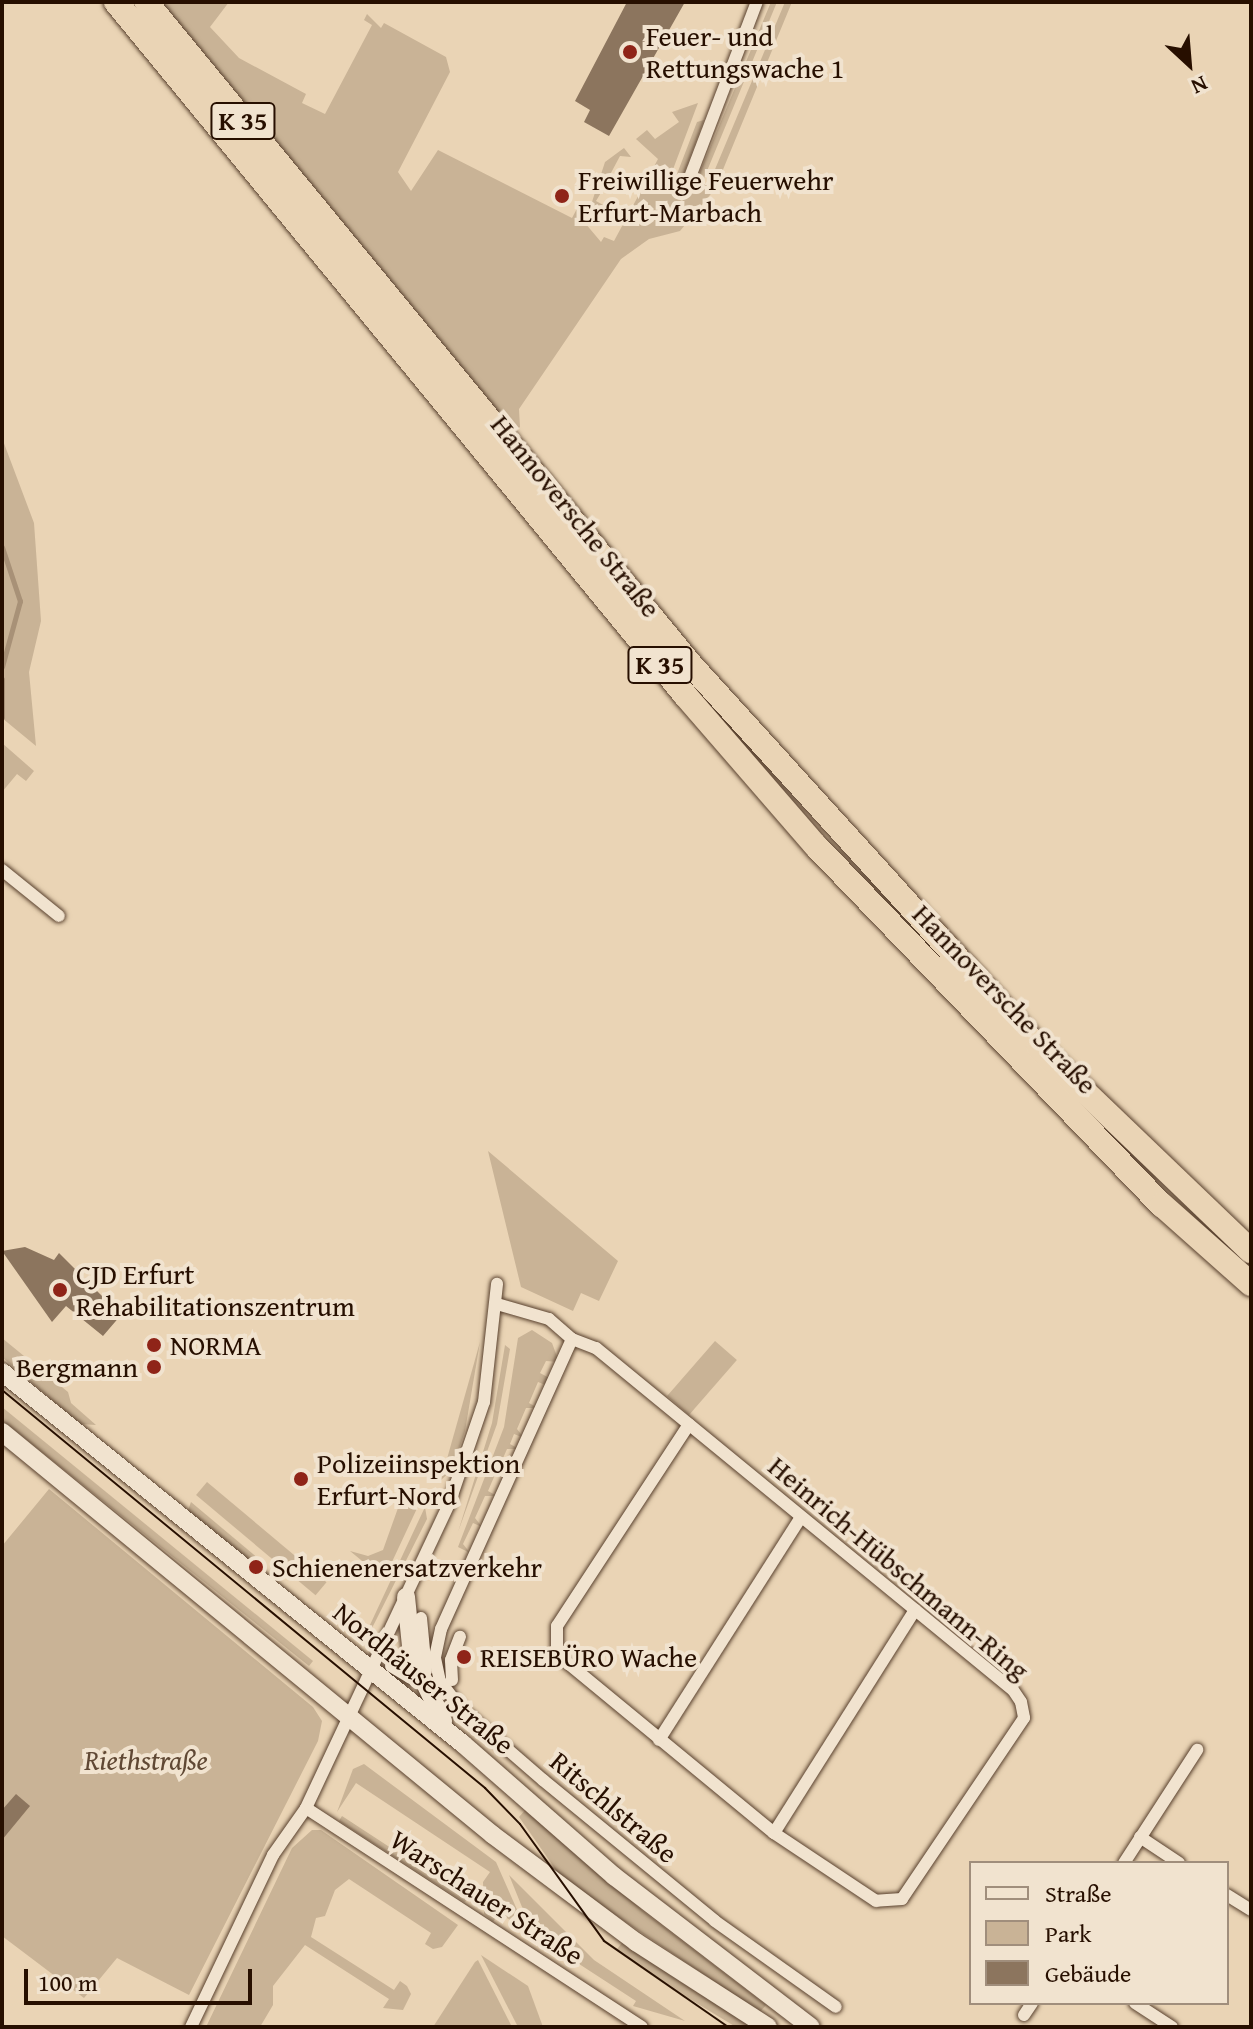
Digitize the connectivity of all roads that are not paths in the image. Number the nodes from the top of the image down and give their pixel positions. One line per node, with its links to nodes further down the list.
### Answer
1 (116, 2): 9 (highway, Hannoversche Straße / K 35)
2 (146, 2): 7 (highway, Hannoversche Straße / K 35)
3 (757, 2): 4 (street)
4 (690, 177)
5 (2, 870): 6 (street)
6 (59, 916)
7 (1251, 1251)
8 (497, 1284): 10 (street)
9 (1251, 1284)
10 (497, 1304): 11 (street, Heinrich-Hübschmann-Ring); 16 (street)
11 (572, 1339): 13 (street, Heinrich-Hübschmann-Ring); 36 (street, Ritschlstraße)
12 (2, 1372): 21 (main road, Nordhäuser Straße)
13 (689, 1424): 15 (street, Heinrich-Hübschmann-Ring); 24 (street, Heinrich-Hübschmann-Ring)
14 (2, 1432): 23 (main road)
15 (801, 1517): 17 (street, Heinrich-Hübschmann-Ring); 24 (street)
16 (406, 1597): 21 (street); 25 (main road)
17 (915, 1610): 28 (street); 28 (street, Heinrich-Hübschmann-Ring)
18 (421, 1618): 22 (street)
19 (460, 1637): 22 (street)
20 (391, 1666): 22 (street, Nordhäuser Straße)
21 (370, 1669): 23 (street); 25 (main road, Nordhäuser Straße)
22 (429, 1681)
23 (349, 1717): 27 (street); 40 (main road)
24 (659, 1740): 28 (street, Heinrich-Hübschmann-Ring)
25 (463, 1744): 41 (main road, Nordhäuser Straße)
26 (1197, 1750): 29 (street)
27 (306, 1808): 38 (street); 39 (street, Warschauer Straße)
28 (774, 1833)
29 (1140, 1837): 30 (street); 31 (street)
30 (1125, 1861)
31 (1176, 1861)
32 (1229, 1896): 33 (street)
33 (1251, 1910)
34 (1031, 2005): 37 (street)
35 (1138, 2005): 42 (street)
36 (836, 2007)
37 (1024, 2015)
38 (191, 2027)
39 (642, 2027)
40 (768, 2027)
41 (811, 2027)
42 (1172, 2027)

